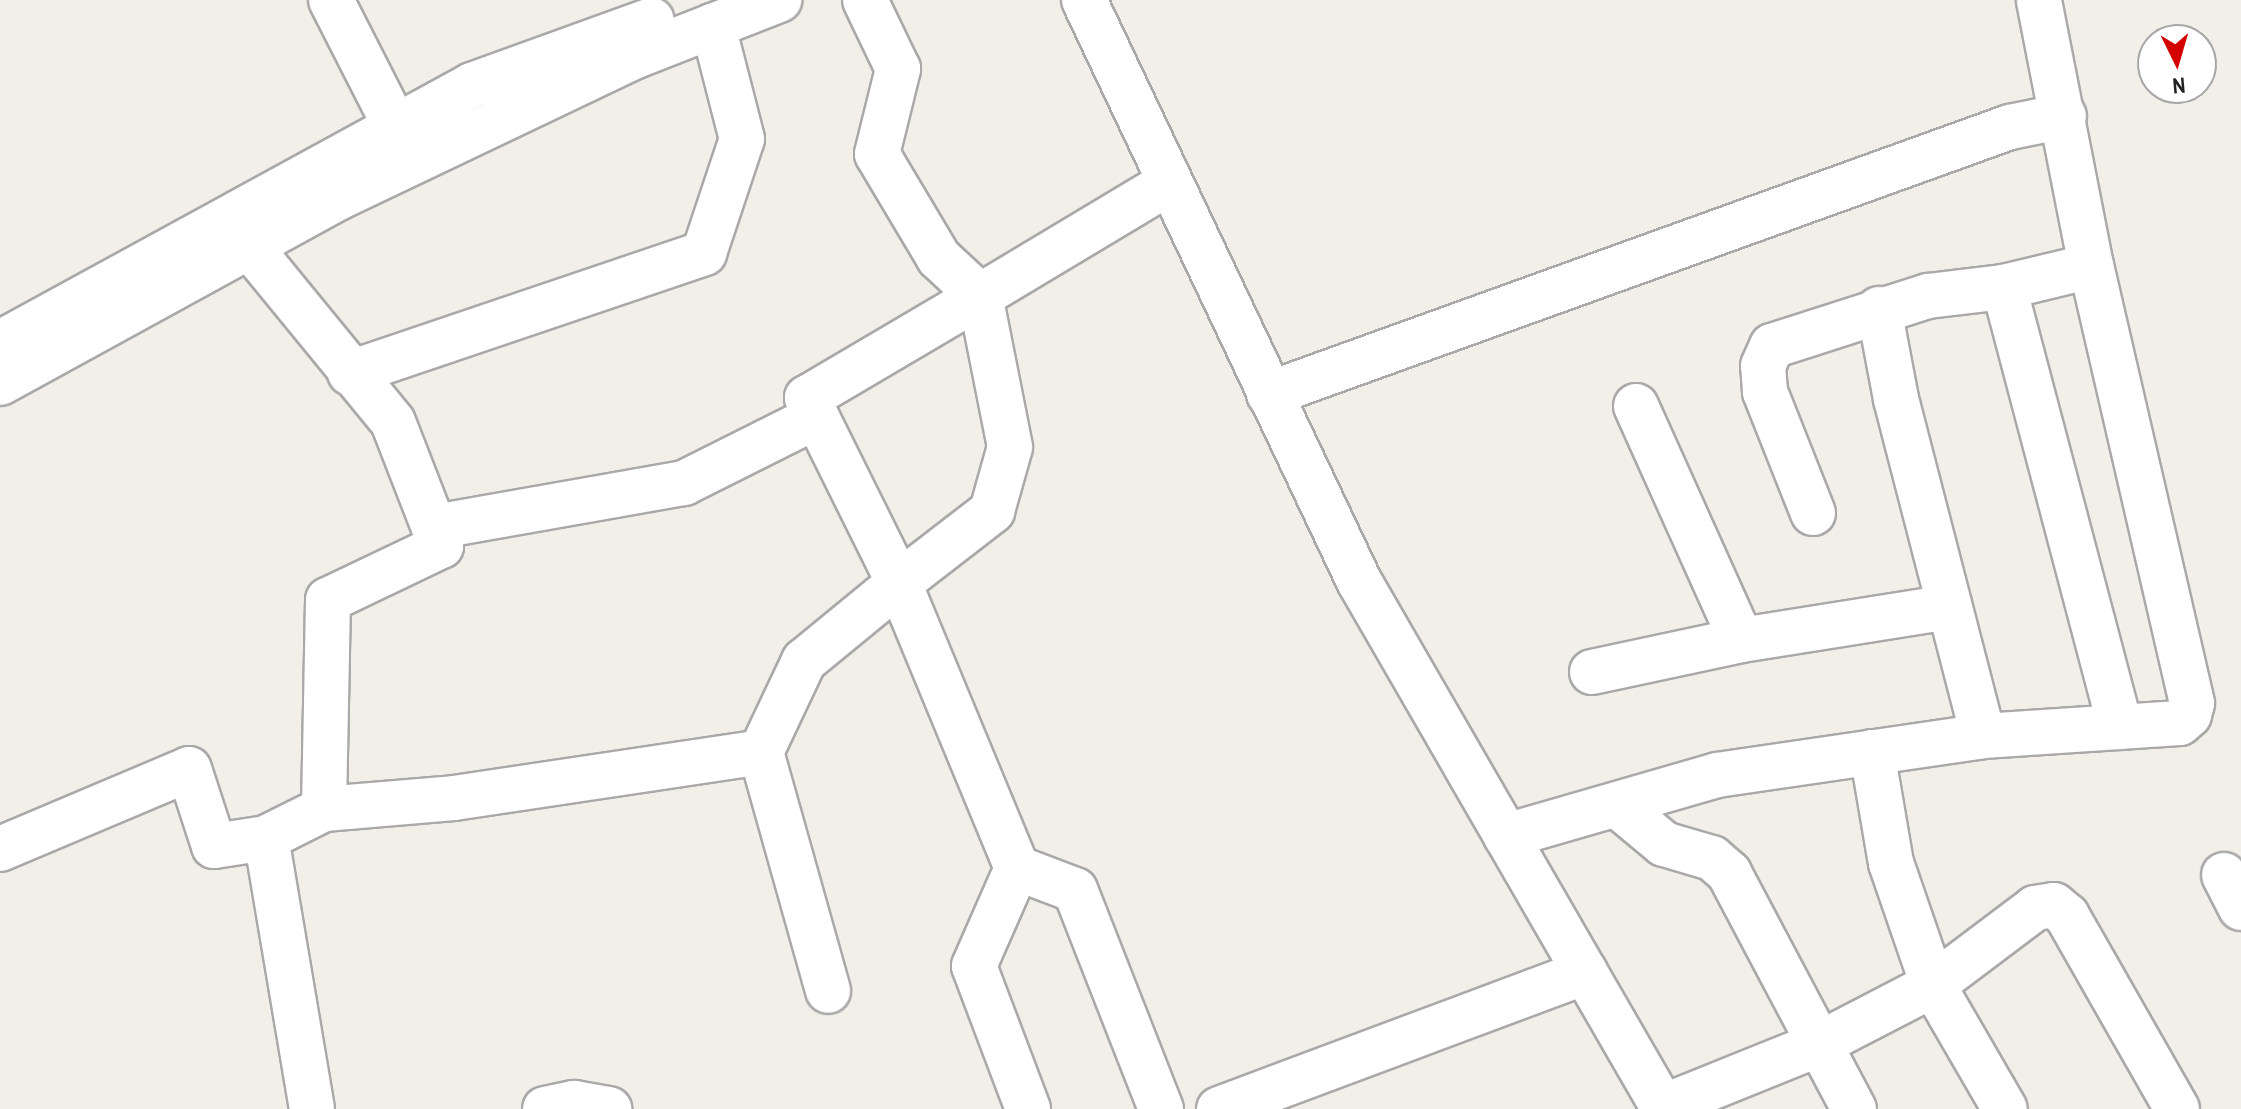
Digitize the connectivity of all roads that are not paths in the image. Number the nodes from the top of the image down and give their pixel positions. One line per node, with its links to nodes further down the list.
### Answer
1 (331, 0): 8 (street)
2 (779, 0): 6 (street)
3 (865, 0): 13 (street)
4 (1084, 0): 9 (street)
5 (2039, 0): 7 (street)
6 (711, 13): 8 (street); 16 (street)
7 (2064, 116): 11 (street); 18 (street)
8 (405, 145): 10 (street); 15 (street)
9 (1169, 183): 13 (street); 18 (street)
10 (249, 246): 16 (street); 17 (street)
11 (2091, 266): 12 (street); 27 (street)
12 (2004, 287): 14 (street); 27 (street)
13 (980, 296): 20 (street); 23 (street)
14 (1879, 309): 21 (street); 24 (street)
15 (0, 343)
16 (350, 373): 22 (street)
17 (0, 383)
18 (1269, 394): 33 (street)
19 (1636, 406): 25 (street)
20 (816, 417): 22 (street); 23 (street)
21 (1813, 513)
22 (434, 527): 32 (street)
23 (899, 583): 29 (street); 36 (street)
24 (1949, 607): 25 (street); 28 (street)
25 (1741, 640): 26 (street)
26 (1592, 672)
27 (2120, 727): 28 (street)
28 (1983, 736): 30 (street)
29 (761, 752): 32 (street); 39 (street)
30 (1872, 752): 31 (street); 38 (street)
31 (1617, 805): 33 (street); 40 (street)
32 (324, 809): 34 (street)
33 (1506, 836): 37 (street)
34 (266, 838): 35 (street); 43 (street)
35 (0, 849)
36 (1017, 868): 45 (street); 46 (street)
37 (1585, 972): 42 (street); 47 (street)
38 (1933, 985): 40 (street); 49 (street); 50 (street)
39 (828, 991)
40 (1819, 1044): 42 (street); 48 (street)
41 (552, 1108): 44 (street)
42 (1664, 1108)
43 (312, 1109)
44 (609, 1109)
45 (1028, 1109)
46 (1161, 1109)
47 (1219, 1109)
48 (1854, 1109)
49 (2005, 1109)
50 (2177, 1109)

